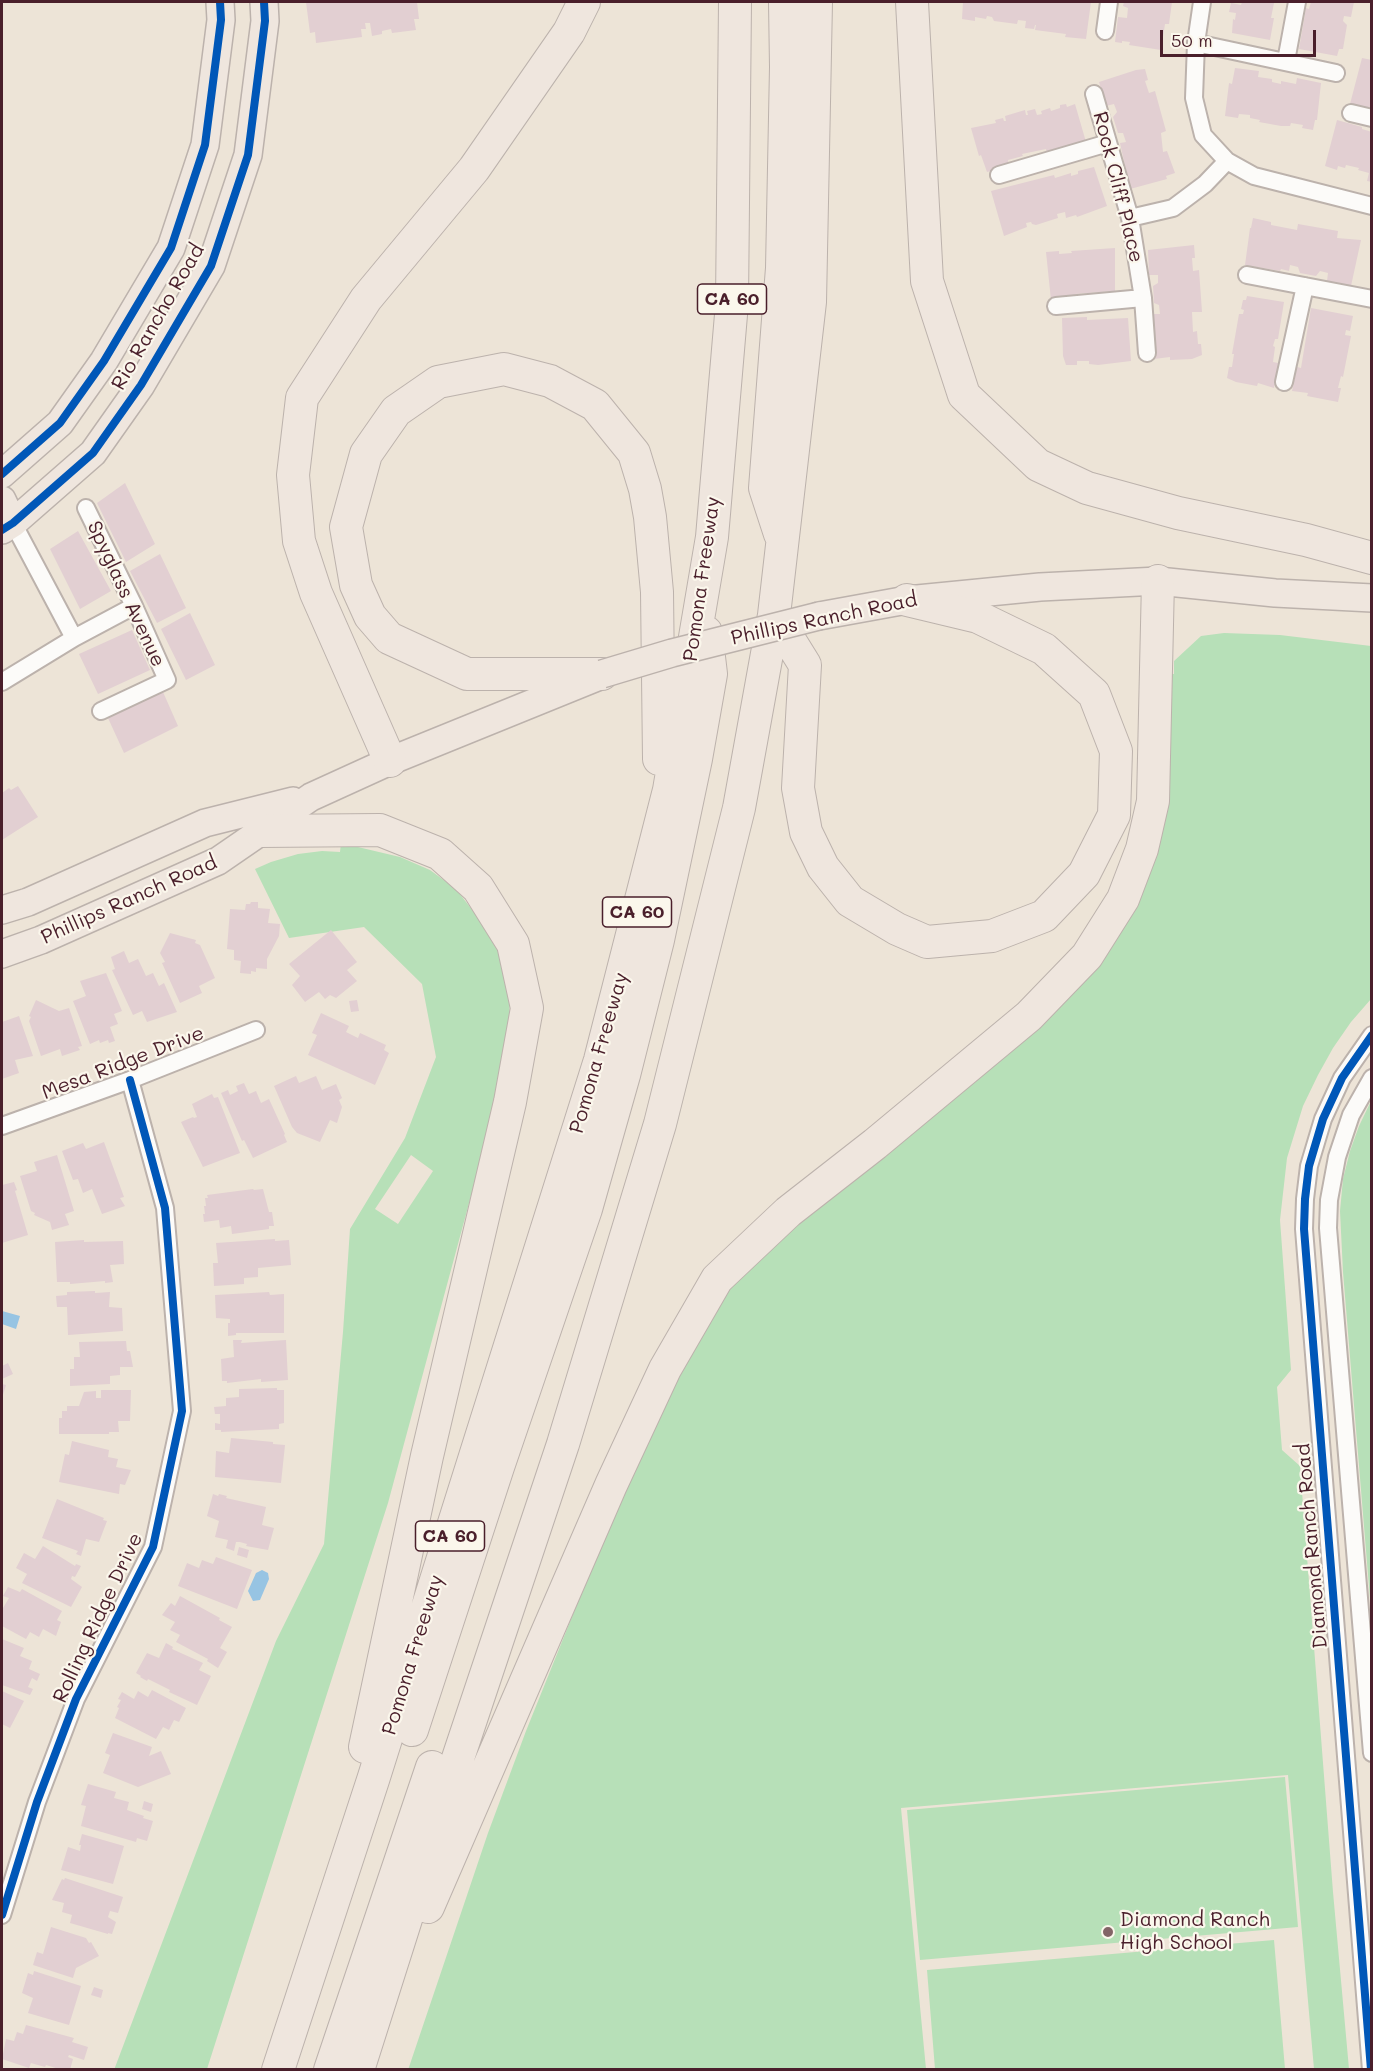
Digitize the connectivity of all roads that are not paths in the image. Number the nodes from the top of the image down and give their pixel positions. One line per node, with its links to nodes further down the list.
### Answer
1 (220, 2): 30 (main road, Rio Rancho Road)
2 (264, 2): 32 (main road, Rio Rancho Road)
3 (584, 2): 45 (highway)
4 (735, 2): 36 (highway, Pomona Freeway / CA 60)
5 (785, 2): 33 (highway)
6 (816, 2): 33 (highway)
7 (912, 2): 34 (highway)
8 (1109, 2): 11 (street)
9 (1202, 2): 12 (street)
10 (1297, 2): 13 (street)
11 (1105, 31)
12 (1196, 43): 13 (street); 19 (street)
13 (1286, 61): 14 (street)
14 (1336, 73)
15 (1095, 94): 18 (street, Rock Cliff Place)
16 (1351, 113): 17 (street)
17 (1371, 118)
18 (1108, 143): 20 (street); 22 (street, Rock Cliff Place)
19 (1227, 161): 21 (street); 22 (street)
20 (999, 175)
21 (1371, 206)
22 (1130, 218): 25 (street, Rock Cliff Place)
23 (1247, 275): 24 (street)
24 (1305, 286): 26 (street); 29 (street)
25 (1143, 298): 27 (street); 28 (street, Rock Cliff Place)
26 (1371, 299)
27 (1056, 306)
28 (1147, 353)
29 (1284, 382)
30 (2, 474)
31 (86, 508): 39 (street, Spyglass Avenue)
32 (5, 518): 41 (street)
33 (783, 543): 40 (highway)
34 (1371, 558)
35 (1158, 581): 37 (main road, Phillips Ranch Road); 38 (main road, Phillips Ranch Road); 60 (highway)
36 (702, 595): 47 (highway, Pomona Freeway / CA 60); 62 (highway)
37 (1369, 599)
38 (907, 600): 40 (highway); 42 (main road, Phillips Ranch Road, bridge)
39 (134, 606): 41 (street); 44 (street, Spyglass Avenue)
40 (774, 615): 56 (highway)
41 (74, 638): 43 (street)
42 (602, 674): 45 (main road, Phillips Ranch Road); 47 (highway)
43 (2, 682)
44 (101, 711)
45 (390, 761): 46 (main road, Phillips Ranch Road)
46 (311, 797): 48 (main road, Phillips Ranch Road); 49 (main road, Phillips Ranch Road)
47 (660, 824): 59 (highway, Pomona Freeway / CA 60)
48 (260, 831): 50 (main road, Phillips Ranch Road); 59 (highway)
49 (2, 910)
50 (2, 954)
51 (256, 1030): 54 (street, Mesa Ridge Drive)
52 (1371, 1035): 64 (street, Diamond Ranch Road)
53 (1371, 1078): 57 (street)
54 (130, 1080): 55 (street, Mesa Ridge Drive); 58 (street, Rolling Ridge Drive)
55 (2, 1126)
56 (495, 1646): 60 (highway); 63 (highway)
57 (1371, 1753)
58 (2, 1915)
59 (328, 1916): 61 (highway, Pomona Freeway / CA 60)
60 (360, 2063)
61 (278, 2070)
62 (300, 2070)
63 (330, 2070)
64 (1371, 2070)

